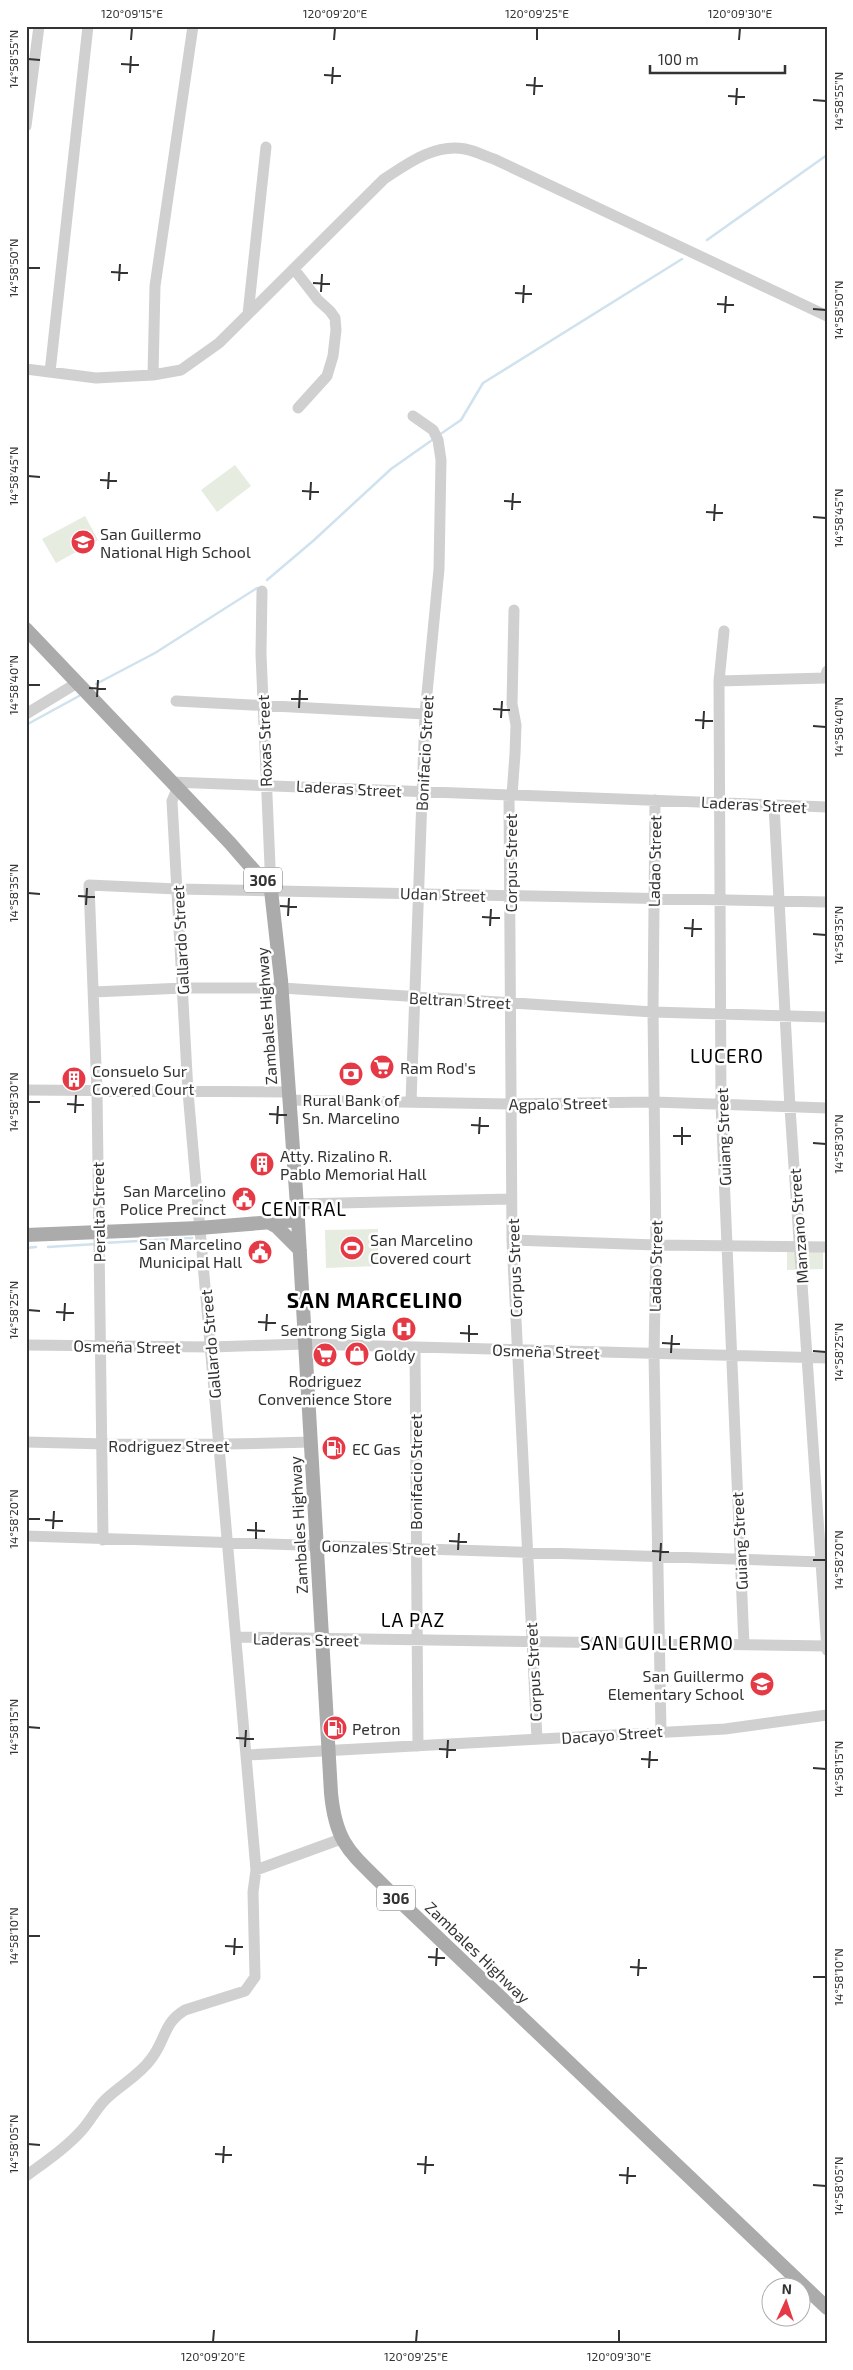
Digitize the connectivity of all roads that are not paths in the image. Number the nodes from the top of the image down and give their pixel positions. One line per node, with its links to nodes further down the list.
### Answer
1 (40, 26): 4 (street)
2 (88, 26): 10 (street)
3 (193, 26): 11 (street)
4 (26, 126)
5 (266, 147): 7 (street)
6 (294, 269): 7 (street); 8 (street); 12 (street)
7 (248, 314): 11 (street)
8 (827, 316)
9 (26, 369): 10 (street)
10 (50, 372): 11 (street)
11 (153, 375)
12 (298, 408)
13 (413, 416): 24 (street, Bonifacio Street)
14 (262, 591): 22 (street, Roxas Street)
15 (514, 610): 28 (street, Corpus Street)
16 (26, 630): 20 (main road, 306)
17 (724, 631): 19 (street, Guiang Street)
18 (826, 676): 19 (street)
19 (719, 681): 30 (street, Guiang Street)
20 (77, 683): 23 (street); 25 (main road, 306)
21 (176, 701): 22 (street)
22 (263, 707): 24 (street); 26 (street, Roxas Street)
23 (26, 714)
24 (424, 714): 27 (street, Bonifacio Street)
25 (174, 785): 26 (street, Laderas Street); 34 (street, Gallardo Street); 35 (main road, 306)
26 (266, 785): 27 (street, Laderas Street); 35 (street, Roxas Street)
27 (422, 792): 28 (street, Laderas Street); 36 (street, Bonifacio Street)
28 (511, 795): 29 (street, Laderas Street); 37 (street, Corpus Street)
29 (654, 800): 30 (street, Laderas Street); 38 (street, Ladao Street)
30 (718, 802): 31 (street, Laderas Street); 39 (street, Guiang Street)
31 (774, 806): 32 (street, Laderas Street); 40 (street, Manzano Street)
32 (827, 807)
33 (89, 885): 34 (street, Udan Street); 44 (street, Peralta Street)
34 (177, 889): 35 (street, Udan Street); 42 (street, Gallardo Street)
35 (271, 890): 36 (street, Udan Street); 43 (main road, Zambales Highway / 306)
36 (418, 893): 37 (street, Udan Street); 45 (street, Bonifacio Street)
37 (510, 896): 38 (street, Udan Street); 46 (street, Corpus Street)
38 (653, 897): 39 (street, Udan Street); 47 (street, Ladao Street)
39 (720, 899): 40 (street, Udan Street); 48 (street, Guiang Street)
40 (780, 901): 41 (street, Udan Street); 49 (street, Manzano Street)
41 (827, 902)
42 (183, 988): 43 (street, Beltran Street); 44 (street, Beltran Street); 53 (street, Gallardo Street)
43 (282, 988): 45 (street, Beltran Street); 54 (main road, Zambales Highway / 306)
44 (94, 992): 52 (street, Peralta Street)
45 (415, 997): 46 (street, Beltran Street); 55 (street, Bonifacio Street)
46 (511, 1003): 47 (street, Beltran Street); 57 (street, Corpus Street)
47 (653, 1012): 48 (street, Beltran Street); 56 (street, Ladao Street)
48 (720, 1013): 49 (street, Beltran Street); 58 (street, Guiang Street)
49 (786, 1015): 50 (street, Beltran Street); 59 (street, Manzano Street)
50 (827, 1018)
51 (26, 1090): 52 (street, Agpalo Street)
52 (97, 1092): 53 (street, Agpalo Street); 66 (street, Peralta Street)
53 (188, 1092): 54 (street, Agpalo Street); 65 (street, Gallardo Street)
54 (289, 1096): 55 (street, Agpalo Street); 62 (main road, Zambales Highway / 306)
55 (411, 1102): 57 (street, Agpalo Street)
56 (654, 1102): 57 (street, Agpalo Street); 58 (street, Agpalo Street); 69 (street, Ladao Street)
57 (510, 1104): 61 (street, Corpus Street)
58 (722, 1104): 59 (street, Agpalo Street); 70 (street, Guiang Street)
59 (790, 1108): 60 (street, Agpalo Street); 71 (street, Manzano Street)
60 (827, 1108)
61 (511, 1198): 62 (street); 68 (street, Corpus Street)
62 (297, 1204): 63 (main road, Zambales Highway / 306)
63 (298, 1220): 64 (main road); 73 (main road, Zambales Highway / 306)
64 (268, 1222): 65 (main road); 73 (main road)
65 (199, 1228): 66 (main road); 77 (street, Gallardo Street)
66 (98, 1232): 67 (main road); 76 (street, Peralta Street)
67 (26, 1235)
68 (512, 1240): 69 (street); 79 (street, Corpus Street)
69 (656, 1245): 70 (street); 80 (street, Ladao Street)
70 (726, 1245): 71 (street); 81 (street, Guiang Street)
71 (800, 1246): 72 (street); 82 (street, Manzano Street)
72 (827, 1247)
73 (300, 1250): 74 (main road, Zambales Highway / 306)
74 (305, 1344): 77 (street, Osmeña Street); 78 (street, Osmeña Street); 85 (main road, Zambales Highway / 306)
75 (26, 1345): 76 (street, Osmeña Street)
76 (100, 1346): 77 (street, Osmeña Street); 86 (street, Peralta Street)
77 (210, 1347): 87 (street, Gallardo Street)
78 (415, 1347): 79 (street, Osmeña Street); 92 (street, Bonifacio Street)
79 (517, 1349): 80 (street, Osmeña Street); 93 (street, Corpus Street)
80 (654, 1355): 81 (street, Osmeña Street); 94 (street, Ladao Street)
81 (732, 1355): 82 (street, Osmeña Street); 95 (street, Guiang Street)
82 (807, 1358): 83 (street, Osmeña Street); 96 (street, Manzano Street)
83 (827, 1358)
84 (26, 1442): 86 (street, Rodriguez Street)
85 (311, 1442): 87 (street, Rodriguez Street); 91 (main road, Zambales Highway / 306)
86 (102, 1445): 87 (street, Rodriguez Street); 89 (street, Peralta Street)
87 (218, 1445): 90 (street, Gallardo Street)
88 (26, 1536): 89 (street, Gonzales Street)
89 (103, 1540): 90 (street, Gonzales Street)
90 (226, 1543): 91 (street, Gonzales Street); 97 (street, Gallardo Street)
91 (317, 1545): 92 (street, Gonzales Street); 98 (main road, Zambales Highway / 306)
92 (416, 1549): 93 (street, Gonzales Street); 99 (street, Bonifacio Street)
93 (528, 1552): 94 (street, Gonzales Street); 100 (street, Corpus Street)
94 (659, 1555): 95 (street, Gonzales Street); 101 (street, Ladao Street)
95 (739, 1559): 96 (street, Gonzales Street); 102 (street, Guiang Street)
96 (822, 1562): 103 (street, Manzano Street)
97 (236, 1637): 98 (street, Laderas Street); 110 (street, Gallardo Street)
98 (323, 1638): 99 (street, Laderas Street); 109 (main road, Zambales Highway / 306)
99 (417, 1642): 100 (street, Laderas Street); 108 (street, Bonifacio Street)
100 (531, 1642): 101 (street, Laderas Street); 107 (street, Corpus Street)
101 (659, 1644): 102 (street, Laderas Street); 106 (street, Ladao Street)
102 (744, 1645): 103 (street, Laderas Street)
103 (827, 1646): 104 (street)
104 (827, 1650)
105 (827, 1715): 106 (street, Dacayo Street)
106 (661, 1731): 107 (street, Dacayo Street)
107 (536, 1739): 108 (street, Dacayo Street)
108 (418, 1746): 109 (street, Dacayo Street)
109 (328, 1749): 110 (street, Dacayo Street); 111 (main road, Zambales Highway / 306)
110 (247, 1755): 112 (street, Gallardo Street)
111 (341, 1839): 112 (street); 114 (main road, Zambales Highway / 306)
112 (256, 1870): 113 (street, Gallardo Street)
113 (26, 2176)
114 (827, 2308)

